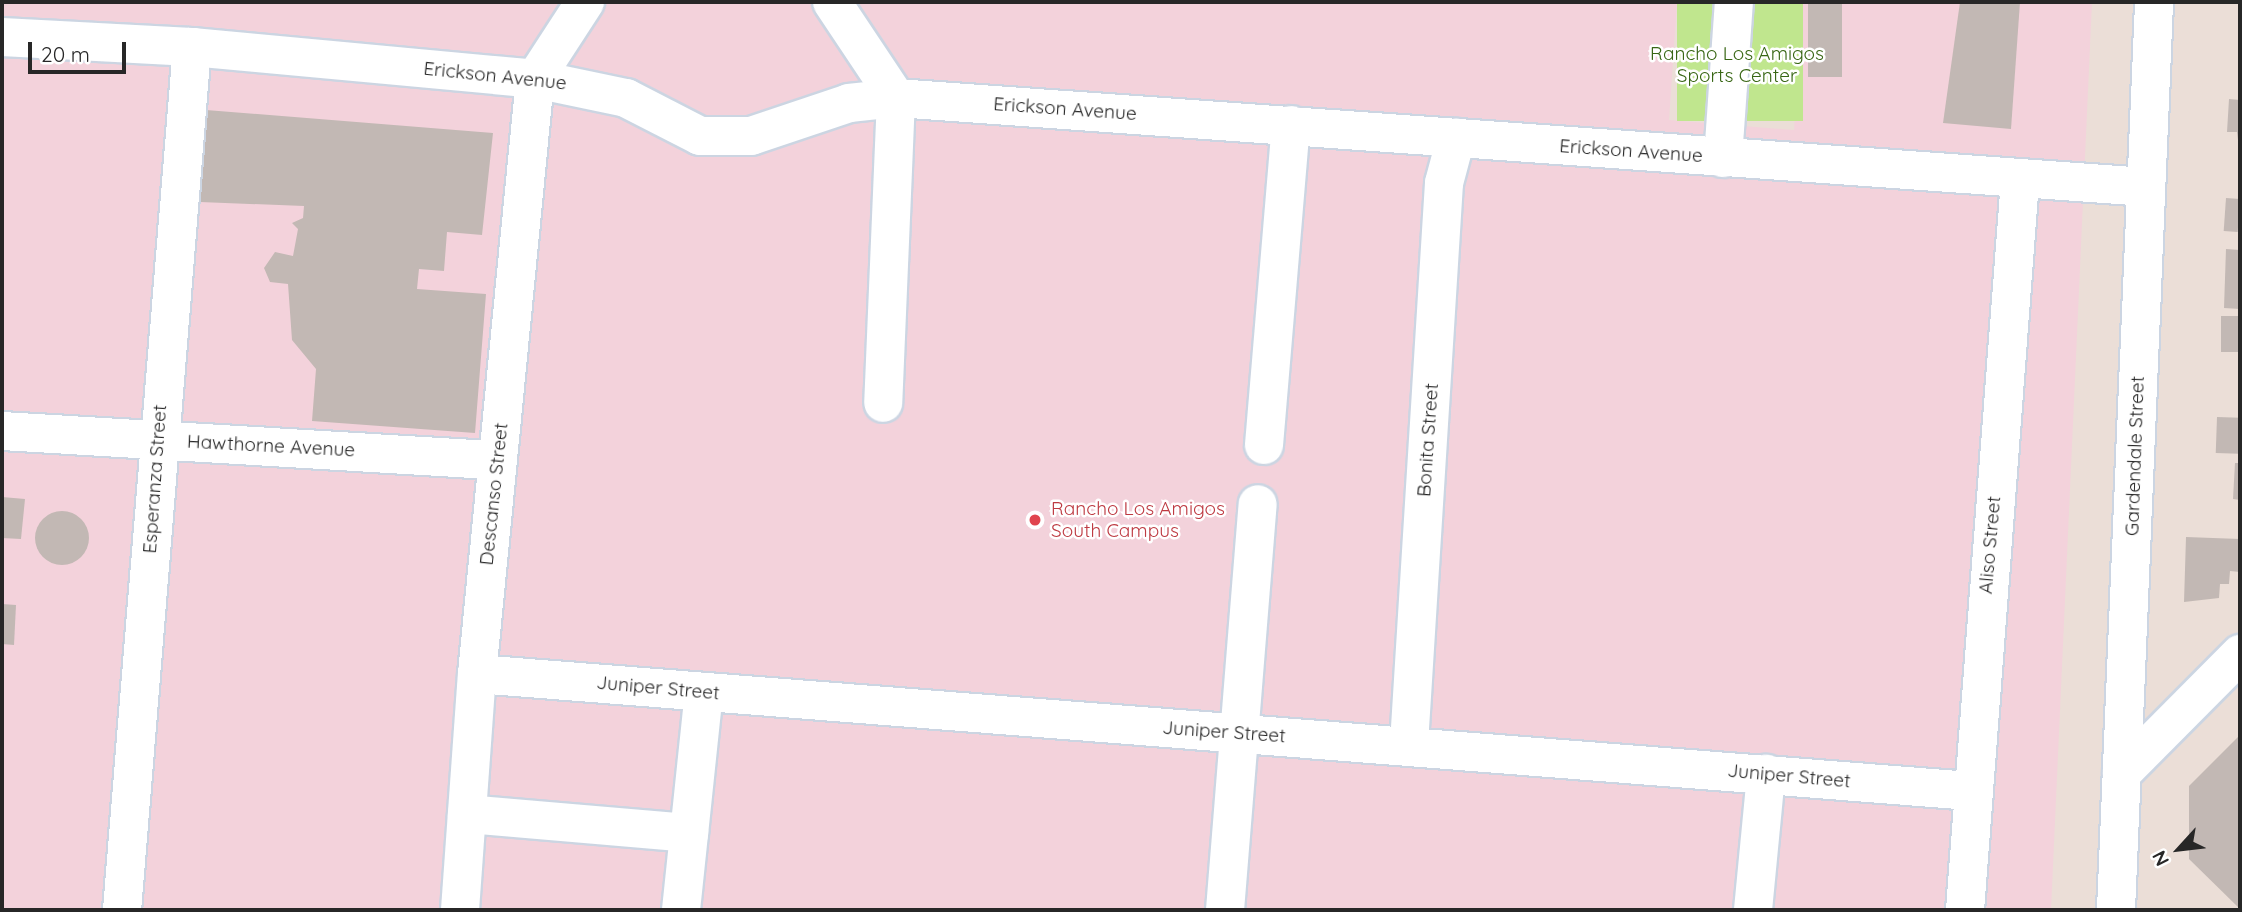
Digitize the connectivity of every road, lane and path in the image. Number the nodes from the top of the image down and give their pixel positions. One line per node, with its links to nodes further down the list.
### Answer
1 (585, 2): 7 (street)
2 (832, 2): 8 (street)
3 (1734, 2): 11 (street)
4 (2154, 2): 13 (street, Gardendale Street)
5 (2, 37): 6 (street, Erickson Avenue)
6 (192, 47): 7 (street, Erickson Avenue); 16 (street, Esperanza Street)
7 (535, 79): 8 (street, Erickson Avenue); 18 (street, Descanso Street)
8 (897, 98): 9 (street, Erickson Avenue); 14 (street)
9 (1291, 125): 10 (street, Erickson Avenue); 17 (street)
10 (1456, 138): 11 (street, Erickson Avenue); 24 (street, Bonita Street)
11 (1723, 158): 12 (street, Erickson Avenue)
12 (2020, 180): 13 (street, Erickson Avenue); 27 (street, Aliso Street)
13 (2146, 187): 25 (street, Gardendale Street)
14 (883, 403)
15 (2, 431): 16 (street, Hawthorne Avenue)
16 (157, 439): 18 (street, Hawthorne Avenue); 31 (street, Esperanza Street)
17 (1264, 445)
18 (497, 460): 21 (street, Descanso Street)
19 (1258, 504): 23 (street)
20 (2240, 654): 25 (street)
21 (477, 674): 22 (street, Juniper Street); 28 (street, Descanso Street)
22 (704, 692): 23 (street, Juniper Street); 29 (street)
23 (1239, 734): 24 (street, Juniper Street); 33 (street)
24 (1409, 744): 26 (street, Juniper Street)
25 (2122, 773): 36 (street, Gardendale Street)
26 (1766, 774): 27 (street, Juniper Street); 34 (street)
27 (1970, 791): 35 (street, Aliso Street)
28 (467, 814): 29 (street); 32 (street, Descanso Street)
29 (689, 833): 30 (street)
30 (682, 894)
31 (122, 910)
32 (460, 910)
33 (1225, 910)
34 (1753, 910)
35 (1965, 910)
36 (2116, 910)

